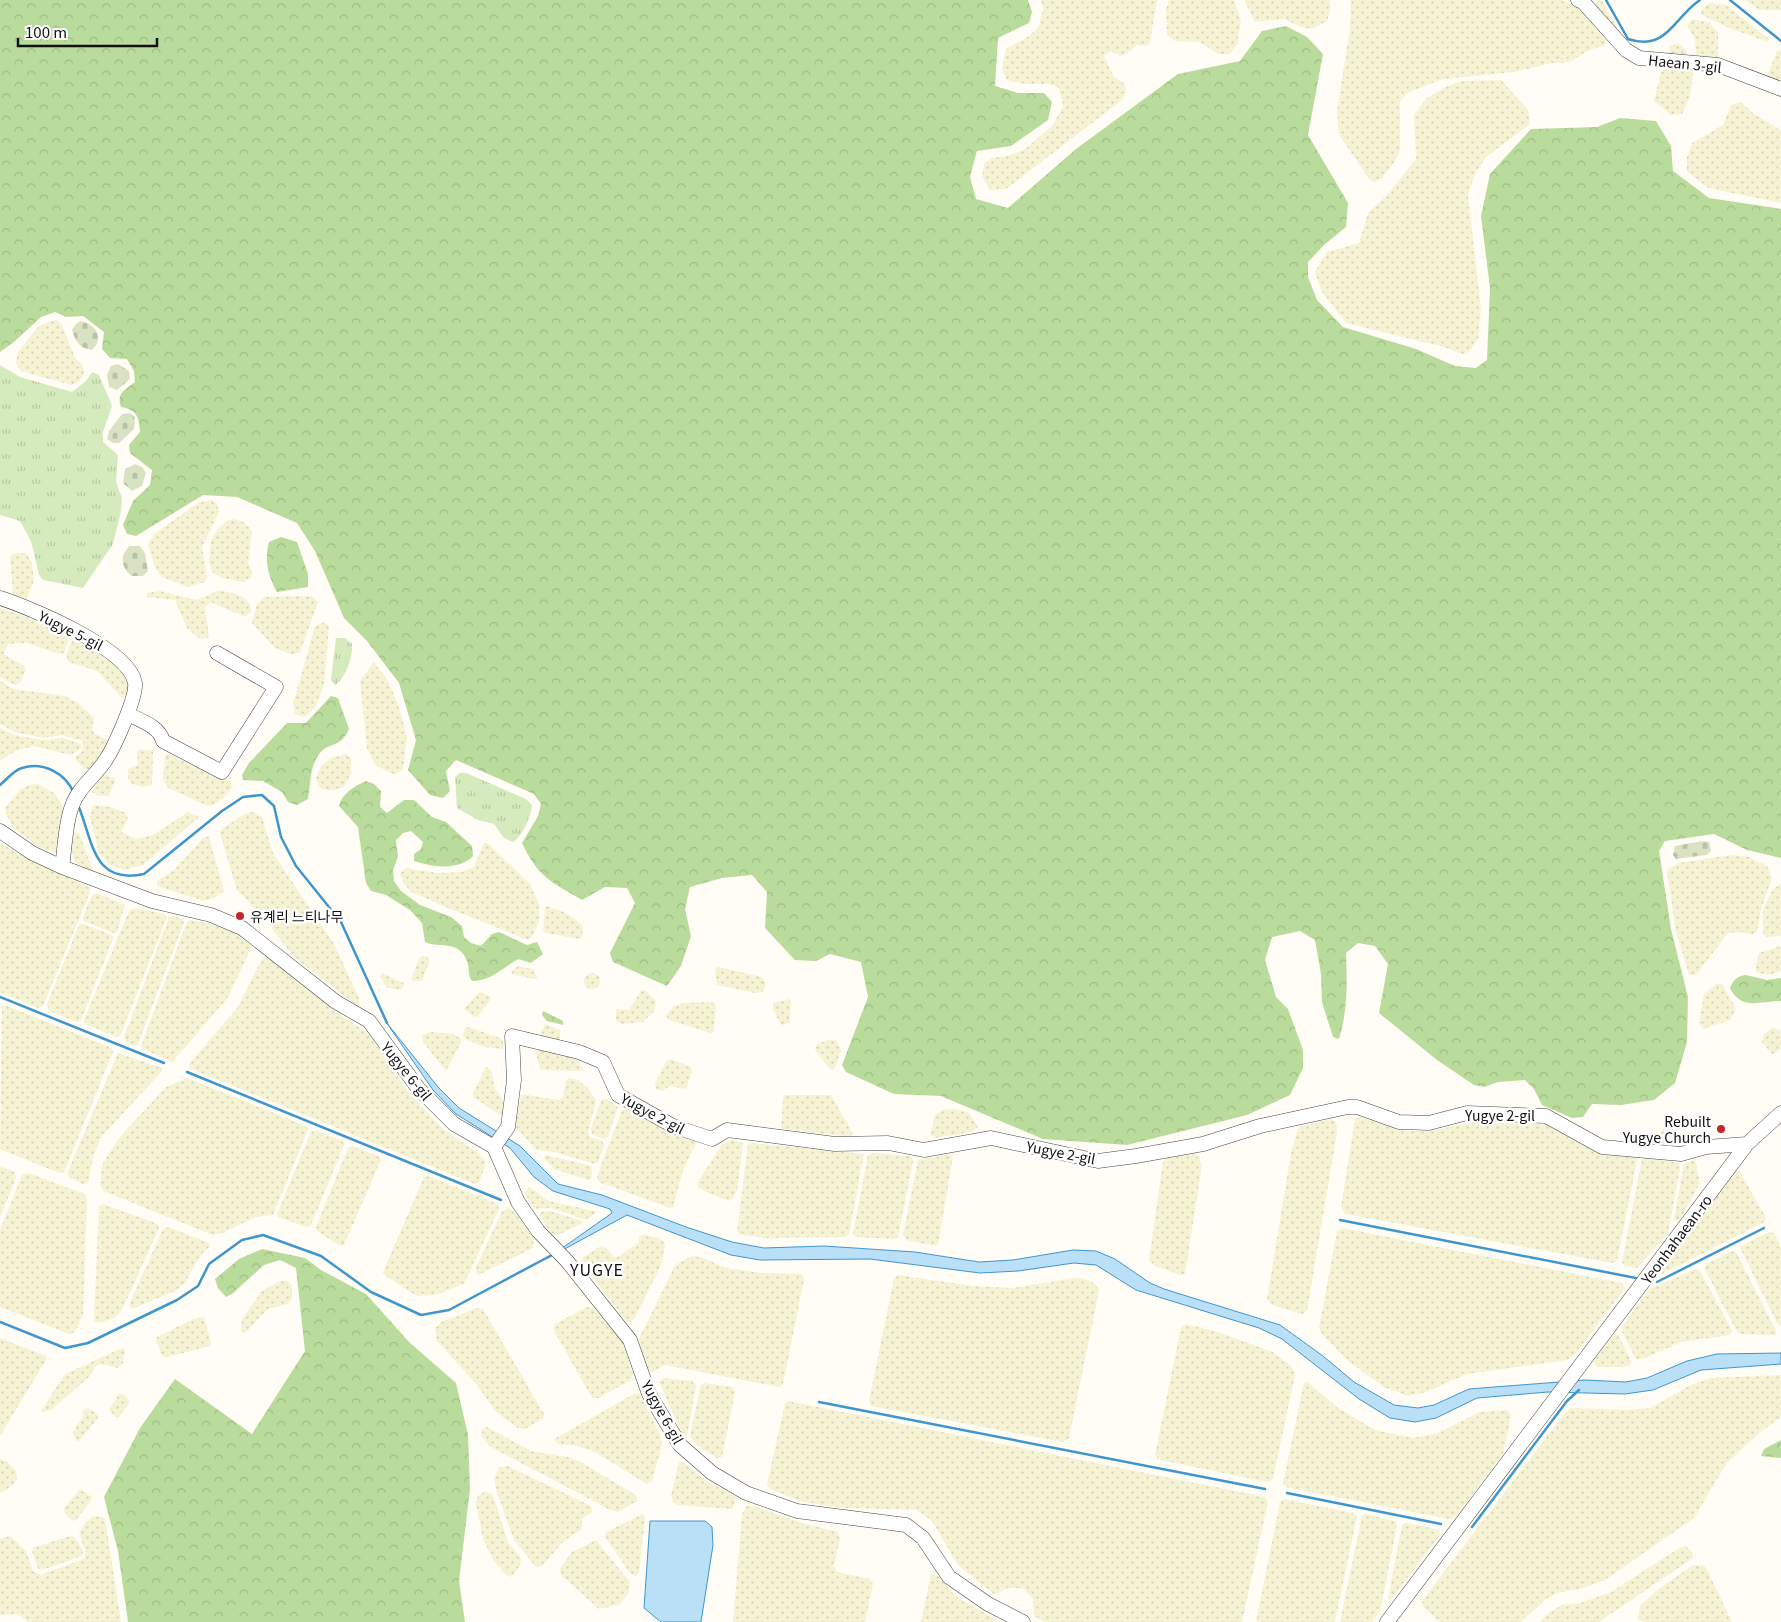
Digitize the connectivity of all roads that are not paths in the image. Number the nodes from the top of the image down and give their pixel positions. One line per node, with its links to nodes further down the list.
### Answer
1 (1578, 0): 2 (street, Haean 3-gil)
2 (1781, 89)
3 (0, 598): 5 (street, Yugye 5-gil)
4 (217, 653): 5 (street)
5 (128, 714): 7 (street, Yugye 5-gil)
6 (0, 831): 7 (street, Yugye 6-gil)
7 (62, 866): 10 (street, Yugye 6-gil)
8 (1781, 1112): 9 (street, Yeonhahaean-ro)
9 (1748, 1144): 10 (street, Yugye 2-gil); 12 (street, Yeonhahaean-ro)
10 (494, 1147): 11 (street, Yugye 6-gil)
11 (1023, 1622)
12 (1388, 1622)

